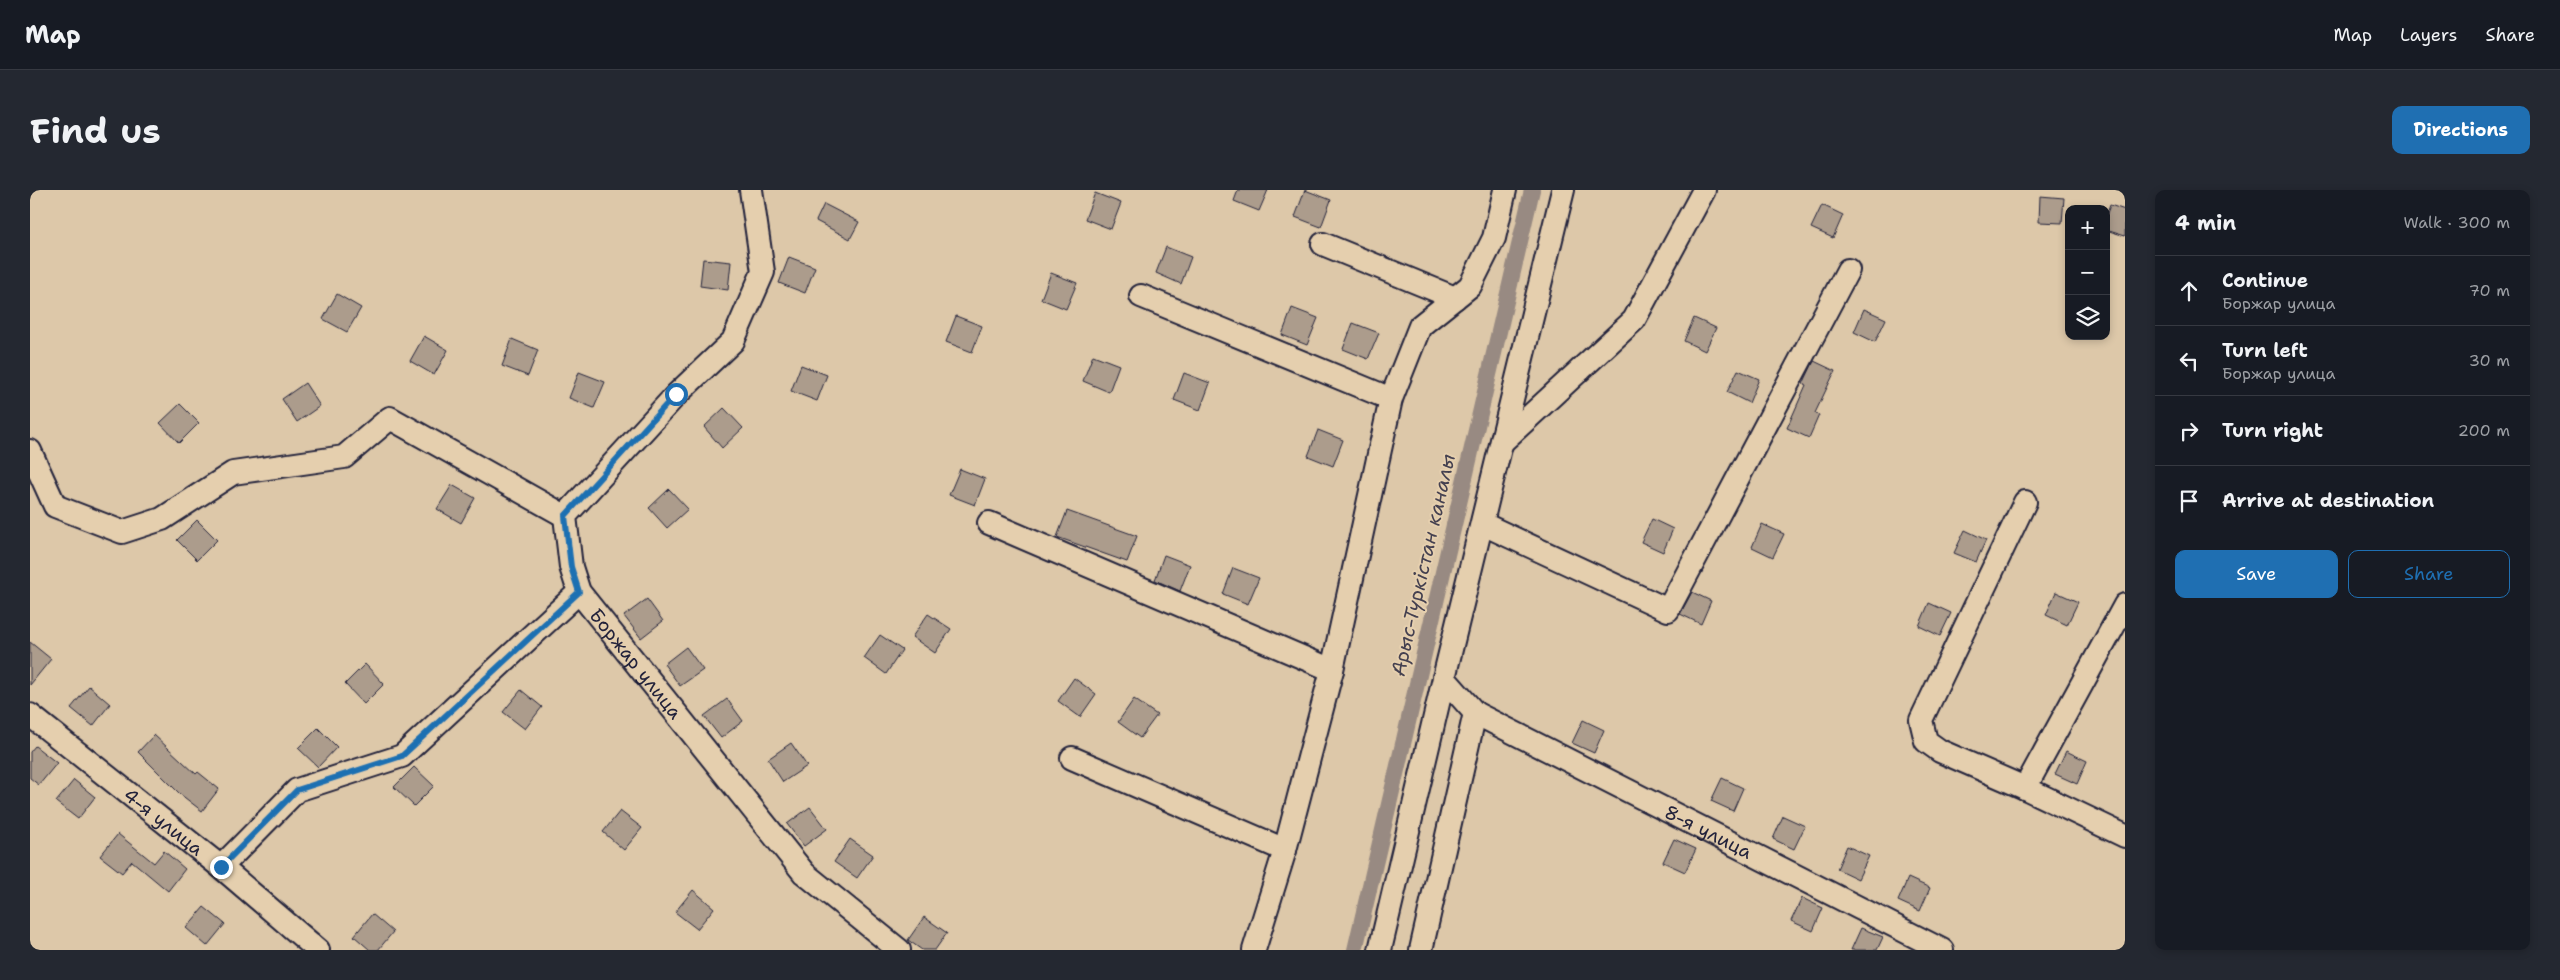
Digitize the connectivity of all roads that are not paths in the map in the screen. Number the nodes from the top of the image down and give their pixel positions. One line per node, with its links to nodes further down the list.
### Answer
1 (751, 190): 13 (street)
2 (1505, 190): 8 (street)
3 (1563, 190): 10 (street)
4 (1704, 190): 10 (street)
5 (1323, 244): 8 (street)
6 (1848, 270): 15 (street)
7 (1141, 296): 9 (street)
8 (1455, 298): 9 (street)
9 (1391, 400): 18 (street)
10 (1502, 442): 15 (street)
11 (30, 451): 13 (street)
12 (2025, 502): 23 (street)
13 (565, 516): 16 (street, Боржар улица)
14 (989, 523): 18 (street)
15 (1483, 524): 19 (street)
16 (579, 592): 26 (street); 28 (street, Боржар улица)
17 (2125, 605): 23 (street)
18 (1332, 670): 25 (street)
19 (1444, 678): 20 (street); 30 (street)
20 (1475, 714): 31 (street); 32 (street, 8-я улица)
21 (30, 716): 26 (street, 4-я улица)
22 (1072, 758): 25 (street)
23 (2025, 788): 24 (street)
24 (2125, 836)
25 (1286, 850): 29 (street)
26 (221, 867): 27 (street, 4-я улица)
27 (318, 950)
28 (899, 950)
29 (1254, 950)
30 (1380, 950)
31 (1421, 950)
32 (1942, 950)

